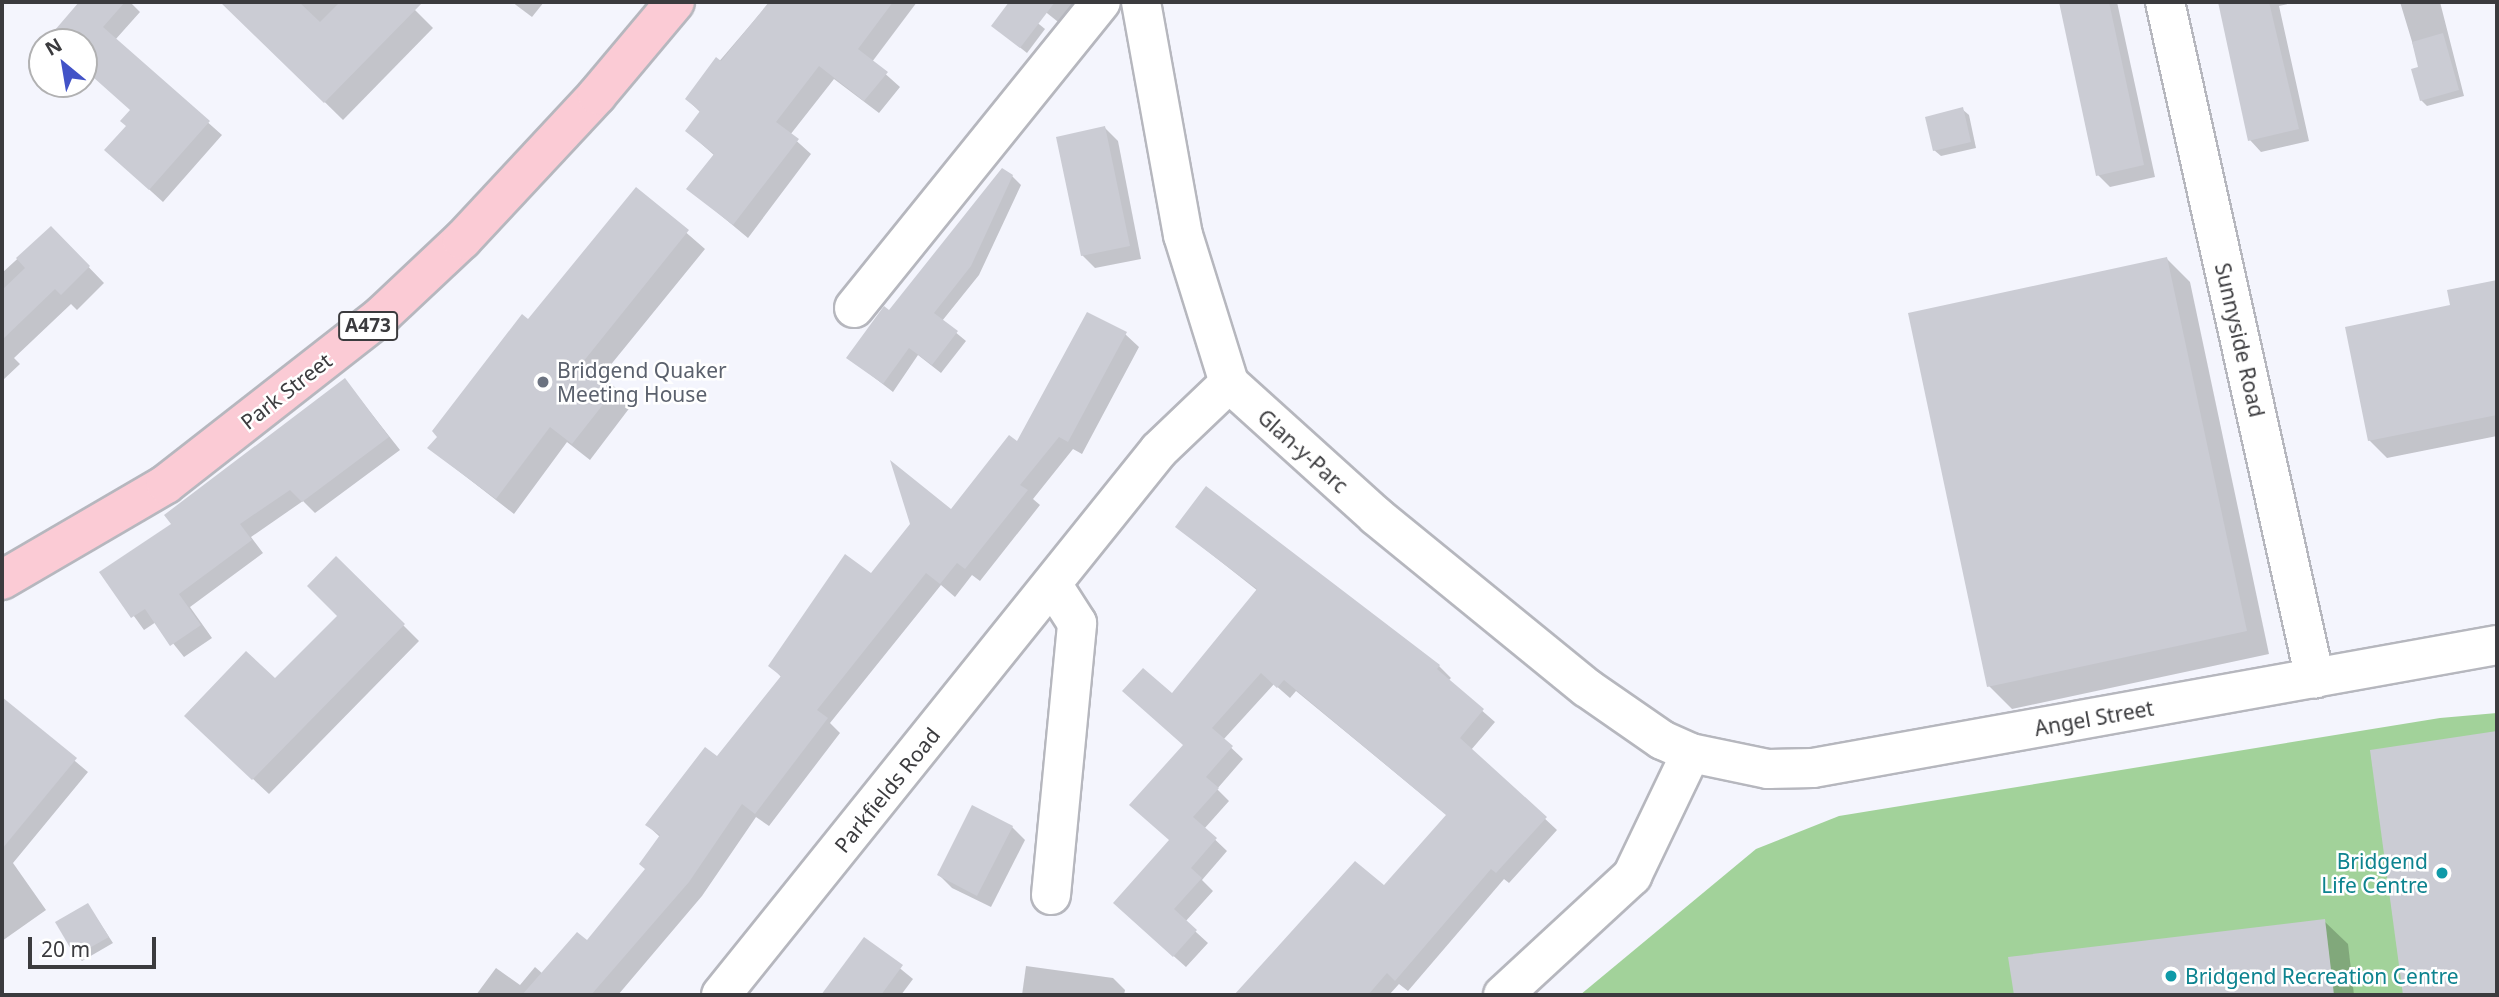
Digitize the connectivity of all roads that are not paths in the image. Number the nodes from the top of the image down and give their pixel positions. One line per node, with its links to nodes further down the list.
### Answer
1 (675, 2): 7 (main road, Park Street / A473)
2 (1101, 2): 5 (street)
3 (1141, 2): 6 (street)
4 (2165, 2): 10 (street, Sunnyside Road)
5 (854, 307)
6 (1229, 383): 8 (street, Parkfields Road); 11 (street, Glan-y-Parc)
7 (2, 580)
8 (1052, 584): 12 (street); 13 (street, Parkfields Road)
9 (2497, 645): 10 (street, Angel Street)
10 (2315, 679): 11 (street, Angel Street)
11 (1691, 752): 14 (street)
12 (1051, 895)
13 (721, 995)
14 (1503, 995)

